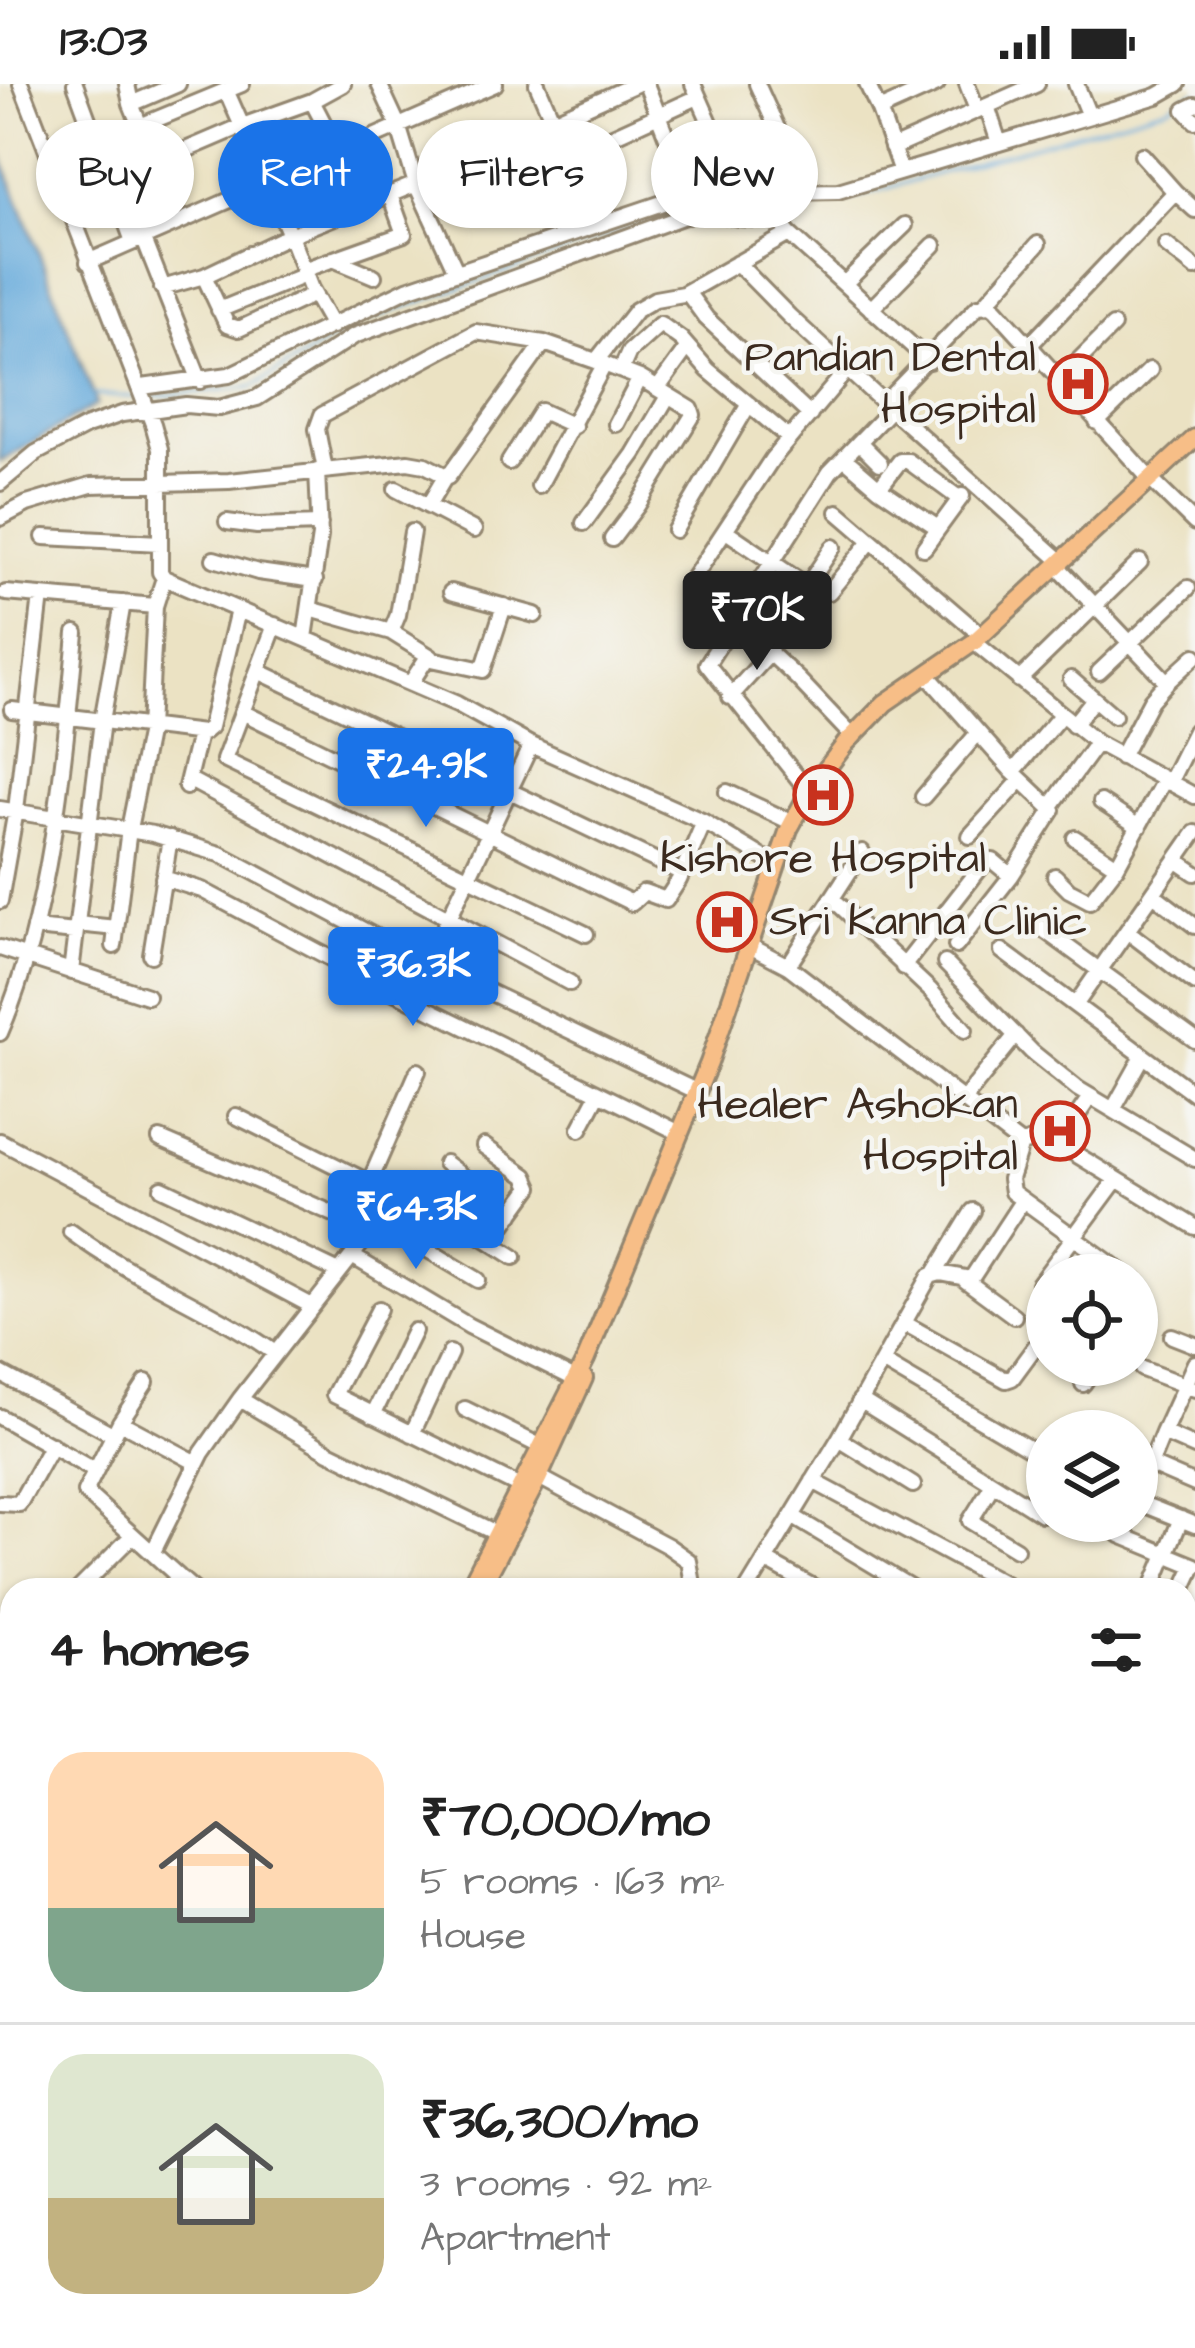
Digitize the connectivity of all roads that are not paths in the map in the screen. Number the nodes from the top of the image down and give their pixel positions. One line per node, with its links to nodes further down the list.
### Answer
1 (21, 84): 74 (street)
2 (75, 84): 30 (street)
3 (127, 84): 24 (street)
4 (178, 84): 24 (street)
5 (380, 84): 42 (street)
6 (476, 84): 42 (street)
7 (495, 84): 42 (street)
8 (538, 84): 36 (street)
9 (636, 84): 37 (street)
10 (646, 84): 28 (street)
11 (757, 84): 40 (street)
12 (867, 84): 27 (street)
13 (938, 84): 27 (street)
14 (967, 84): 26 (street)
15 (1037, 84): 26 (street)
16 (1076, 84): 29 (street)
17 (1125, 84): 23 (street)
18 (1178, 84): 23 (street)
19 (337, 85): 22 (street)
20 (233, 87): 32 (street); 33 (street)
21 (695, 90): 28 (street); 39 (street)
22 (312, 101): 34 (street); 35 (street)
23 (1138, 102): 29 (street)
24 (131, 104): 31 (street)
25 (1195, 105): 41 (street)
26 (982, 108): 46 (street); 47 (street)
27 (880, 110): 47 (street)
28 (659, 116): 38 (street); 45 (street)
29 (1089, 116): 46 (street)
30 (88, 120)
31 (138, 120)
32 (152, 120)
33 (241, 120)
34 (259, 120)
35 (322, 120)
36 (547, 120)
37 (555, 120)
38 (661, 120)
39 (708, 120)
40 (773, 120)
41 (1195, 121)
42 (397, 123): 43 (street); 44 (street); 50 (street)
43 (393, 124)
44 (393, 125)
45 (627, 131)
46 (999, 143): 49 (street)
47 (892, 148): 49 (street)
48 (1142, 155): 52 (street)
49 (901, 172): 51 (street)
50 (416, 184): 53 (street)
51 (818, 192)
52 (1175, 192): 57 (street); 91 (street)
53 (393, 194)
54 (218, 201): 70 (street)
55 (393, 203): 67 (street)
56 (651, 207): 66 (street)
57 (1195, 210)
58 (905, 225): 82 (street)
59 (417, 226): 67 (street)
60 (133, 228): 70 (street)
61 (287, 228): 69 (street)
62 (308, 228): 69 (street)
63 (436, 228): 78 (street)
64 (651, 228): 102 (street)
65 (784, 228): 68 (street)
66 (584, 229): 78 (street)
67 (404, 234): 75 (street)
68 (789, 234): 76 (street); 82 (street)
69 (290, 235): 79 (street); 81 (street)
70 (137, 236): 74 (street); 83 (street)
71 (1038, 244): 85 (street)
72 (934, 245): 86 (street)
73 (1166, 245): 77 (street)
74 (87, 258): 102 (street)
75 (333, 259): 80 (street); 81 (street)
76 (737, 262): 84 (street); 96 (street)
77 (1195, 268)
78 (456, 271): 88 (street)
79 (204, 276): 83 (street); 87 (street)
80 (374, 276)
81 (306, 278): 87 (street); 87 (street); 88 (street)
82 (844, 284): 86 (street)
83 (162, 288): 100 (street)
84 (687, 292): 94 (street); 105 (street)
85 (985, 304): 91 (street); 93 (street)
86 (872, 309): 93 (street)
87 (219, 310)
88 (332, 326): 100 (street)
89 (1113, 326): 99 (street)
90 (544, 343): 94 (street); 115 (street); 116 (street)
91 (1028, 347): 99 (street)
92 (687, 348): 95 (street); 101 (street); 103 (street)
93 (928, 361): 104 (street)
94 (600, 363): 95 (street); 108 (street)
95 (621, 370): 98 (street)
96 (847, 370): 104 (street); 105 (street)
97 (1150, 370): 106 (street)
98 (640, 378): 101 (street); 107 (street)
99 (1059, 380): 106 (street)
100 (200, 381): 102 (street)
101 (663, 392): 129 (street); 138 (street)
102 (145, 399): 119 (street); 120 (street)
103 (749, 404): 109 (street); 134 (street)
104 (888, 406): 111 (street); 118 (street)
105 (810, 415): 109 (street)
106 (1097, 422): 117 (street)
107 (616, 424)
108 (574, 425): 113 (street); 121 (street)
109 (789, 438): 135 (street)
110 (1195, 438): 117 (main road)
111 (859, 442): 112 (street); 114 (street)
112 (844, 458): 122 (street); 144 (street)
113 (509, 462)
114 (880, 463)
115 (321, 471): 116 (street); 120 (street); 131 (street)
116 (445, 477): 125 (street)
117 (1150, 479): 130 (street); 146 (main road)
118 (972, 482): 124 (street); 146 (street)
119 (0, 483)
120 (160, 484): 127 (street); 140 (street)
121 (539, 486)
122 (879, 488): 124 (street); 132 (street)
123 (396, 489): 125 (street)
124 (960, 499): 132 (street)
125 (428, 506): 133 (street)
126 (838, 512): 139 (street)
127 (0, 518)
128 (227, 522): 131 (street)
129 (584, 523)
130 (1195, 523)
131 (320, 524): 148 (street)
132 (938, 528): 142 (street)
133 (473, 530)
134 (675, 530)
135 (726, 531): 144 (street); 163 (street)
136 (412, 532): 165 (street)
137 (44, 537): 140 (street)
138 (612, 539)
139 (872, 541): 153 (street); 168 (street)
140 (160, 543): 147 (street)
141 (832, 547): 149 (street)
142 (924, 548)
143 (214, 559): 148 (street)
144 (773, 560): 149 (street); 163 (street)
145 (1140, 562): 158 (street)
146 (1060, 565): 158 (street); 168 (main road)
147 (164, 578): 156 (street); 160 (street)
148 (316, 580): 159 (street)
149 (807, 586): 161 (street)
150 (1188, 588): 169 (street)
151 (6, 592): 154 (street)
152 (451, 592): 157 (street)
153 (829, 592)
154 (41, 596): 155 (street); 183 (street)
155 (123, 603): 156 (street); 188 (street)
156 (155, 606): 189 (street)
157 (504, 606): 162 (street); 171 (street)
158 (1096, 607): 169 (street); 177 (street)
159 (310, 609): 165 (street); 167 (street)
160 (238, 610): 164 (street); 192 (street)
161 (791, 610)
162 (536, 615)
163 (733, 618): 170 (street); 180 (street)
164 (275, 625): 167 (street); 173 (street)
165 (391, 632): 171 (street)
166 (76, 633): 186 (street)
167 (305, 638): 179 (street)
168 (978, 638): 175 (main road); 177 (street)
169 (1129, 642): 174 (street); 178 (street)
170 (771, 652): 180 (street); 193 (street)
171 (431, 657): 179 (street)
172 (1194, 658): 178 (street)
173 (258, 671): 184 (street); 199 (street)
174 (1100, 672)
175 (928, 676): 191 (street); 193 (main road)
176 (1071, 679): 181 (street)
177 (1019, 680): 187 (street)
178 (1167, 682): 196 (street)
179 (410, 684): 195 (street)
180 (730, 697): 201 (street)
181 (1094, 699): 185 (street); 187 (street)
182 (12, 710): 183 (street)
183 (29, 712): 186 (street); 206 (street)
184 (242, 712): 214 (street); 227 (street)
185 (1114, 716)
186 (69, 717): 188 (street); 207 (street)
187 (1067, 720): 194 (street); 197 (street)
188 (102, 722): 189 (street); 209 (street)
189 (149, 729): 192 (street); 212 (street)
190 (1195, 731): 198 (street)
191 (978, 733): 197 (street); 203 (street)
192 (199, 734): 231 (street)
193 (854, 737): 201 (main road)
194 (1097, 743): 196 (street); 205 (street)
195 (531, 745): 199 (street); 208 (street)
196 (1121, 757): 198 (street)
197 (1017, 776): 205 (street); 215 (street)
198 (1167, 782): 202 (street); 211 (street)
199 (509, 791): 214 (street); 223 (street)
200 (727, 792): 210 (street)
201 (809, 792): 210 (main road)
202 (1195, 796)
203 (923, 797)
204 (1101, 802): 211 (street)
205 (1051, 806): 222 (street)
206 (8, 810): 207 (street); 230 (street)
207 (55, 817): 209 (street); 234 (street)
208 (704, 822): 220 (street); 223 (street)
209 (90, 823): 212 (street); 235 (street)
210 (793, 823): 220 (main road)
211 (1139, 827): 221 (street)
212 (129, 829): 216 (street); 236 (street)
213 (1195, 832): 219 (street)
214 (489, 833): 223 (street); 227 (street)
215 (970, 836)
216 (170, 838): 226 (street); 247 (street)
217 (1075, 838): 221 (street)
218 (862, 852): 229 (street)
219 (1176, 860): 224 (street); 228 (street)
220 (776, 865): 239 (main road)
221 (1117, 866): 225 (street)
222 (1014, 871): 241 (street); 250 (street)
223 (682, 873)
224 (1195, 873)
225 (1054, 876)
226 (163, 878): 244 (street); 264 (street)
227 (468, 878): 231 (street); 238 (street)
228 (1153, 894): 233 (street); 237 (street)
229 (834, 900): 249 (street); 250 (street)
230 (0, 902)
231 (449, 919): 247 (street); 252 (street)
232 (1033, 922): 246 (street)
233 (1195, 926)
234 (34, 928): 235 (street); 245 (street)
235 (76, 928): 236 (street); 251 (street)
236 (116, 928): 240 (street)
237 (1127, 931): 246 (street); 253 (street)
238 (586, 934)
239 (748, 945): 249 (street); 263 (main road)
240 (114, 946)
241 (956, 946)
242 (0, 948): 245 (street)
243 (1001, 951): 256 (street)
244 (152, 955)
245 (25, 957): 251 (street); 254 (street)
246 (1106, 959): 256 (street); 260 (street)
247 (428, 962): 263 (street)
248 (945, 963): 259 (street)
249 (788, 966): 267 (street)
250 (903, 967): 257 (street)
251 (71, 972): 255 (street)
252 (570, 983)
253 (1195, 983)
254 (7, 991): 258 (street)
255 (147, 996)
256 (1076, 1004): 261 (street)
257 (965, 1030)
258 (0, 1032)
259 (1016, 1035): 266 (street); 267 (street)
260 (1195, 1040)
261 (1143, 1056): 265 (street); 268 (street)
262 (418, 1071): 280 (street)
263 (698, 1092): 271 (main road)
264 (599, 1093): 270 (street); 271 (street)
265 (1195, 1094)
266 (1090, 1097): 268 (street); 275 (street)
267 (965, 1098): 274 (street)
268 (1114, 1108): 277 (street)
269 (236, 1115): 280 (street)
270 (580, 1129)
271 (680, 1132): 309 (main road)
272 (160, 1139): 288 (street)
273 (0, 1141): 300 (street)
274 (1021, 1144): 275 (street); 283 (street)
275 (1057, 1145): 279 (street)
276 (484, 1146): 285 (street)
277 (1195, 1159)
278 (445, 1163): 285 (street)
279 (1116, 1180): 287 (street); 290 (street)
280 (370, 1181): 282 (street)
281 (162, 1188): 296 (street)
282 (402, 1199): 286 (street); 291 (street)
283 (1022, 1201): 290 (street); 299 (street)
284 (973, 1211): 297 (street)
285 (512, 1214): 291 (street)
286 (383, 1218): 288 (street); 298 (street)
287 (1193, 1221)
288 (371, 1231): 294 (street)
289 (71, 1232): 308 (street)
290 (1075, 1239): 292 (street); 293 (street)
291 (491, 1242): 295 (street)
292 (1063, 1254)
293 (1095, 1254)
294 (352, 1256): 296 (street); 315 (street)
295 (514, 1257)
296 (339, 1272): 300 (street)
297 (934, 1274): 299 (street); 303 (street)
298 (478, 1280)
299 (965, 1280): 302 (street)
300 (312, 1306): 308 (street)
301 (379, 1309): 321 (street)
302 (1013, 1316)
303 (904, 1323): 310 (street); 311 (street)
304 (414, 1331): 321 (street)
305 (1172, 1336): 306 (street)
306 (1195, 1345)
307 (450, 1352): 325 (street)
308 (275, 1353): 318 (street)
309 (586, 1359): 315 (main road); 335 (main road)
310 (1026, 1359)
311 (882, 1362): 319 (street); 330 (street)
312 (1195, 1363): 317 (street)
313 (0, 1373): 323 (street)
314 (1158, 1375): 317 (street)
315 (573, 1378): 329 (main road)
316 (146, 1382): 323 (street)
317 (1190, 1387): 324 (street)
318 (240, 1399): 332 (street); 346 (street)
319 (860, 1400): 326 (street); 337 (street)
320 (465, 1409): 329 (street)
321 (373, 1414): 325 (street)
322 (0, 1417): 328 (street)
323 (117, 1428): 332 (street); 334 (street)
324 (1163, 1433): 327 (street); 331 (street)
325 (412, 1434): 340 (street)
326 (839, 1438): 336 (street); 339 (street)
327 (1158, 1440)
328 (52, 1445): 334 (street); 341 (street)
329 (540, 1447): 340 (main road)
330 (1026, 1447)
331 (1195, 1448)
332 (197, 1463): 350 (street)
333 (1158, 1468): 338 (street)
334 (94, 1472): 347 (street)
335 (539, 1478): 354 (street); 358 (main road)
336 (813, 1481): 344 (street); 364 (street)
337 (993, 1484): 342 (street); 349 (street)
338 (1195, 1484)
339 (913, 1485)
340 (520, 1487): 346 (main road)
341 (0, 1503)
342 (1026, 1504)
343 (1158, 1510): 345 (street)
344 (792, 1516): 352 (street); 363 (street)
345 (1188, 1522): 351 (street)
346 (496, 1533): 357 (main road)
347 (132, 1536): 350 (street); 356 (street)
348 (1135, 1542): 351 (street)
349 (1016, 1549)
350 (153, 1552): 355 (street)
351 (1166, 1556): 353 (street); 365 (street)
352 (765, 1560): 361 (street); 362 (street)
353 (1194, 1566)
354 (690, 1572): 359 (street); 360 (street)
355 (179, 1577)
356 (90, 1578)
357 (474, 1578)
358 (489, 1578)
359 (686, 1578)
360 (691, 1578)
361 (754, 1578)
362 (797, 1578)
363 (895, 1578)
364 (994, 1578)
365 (1156, 1578)

